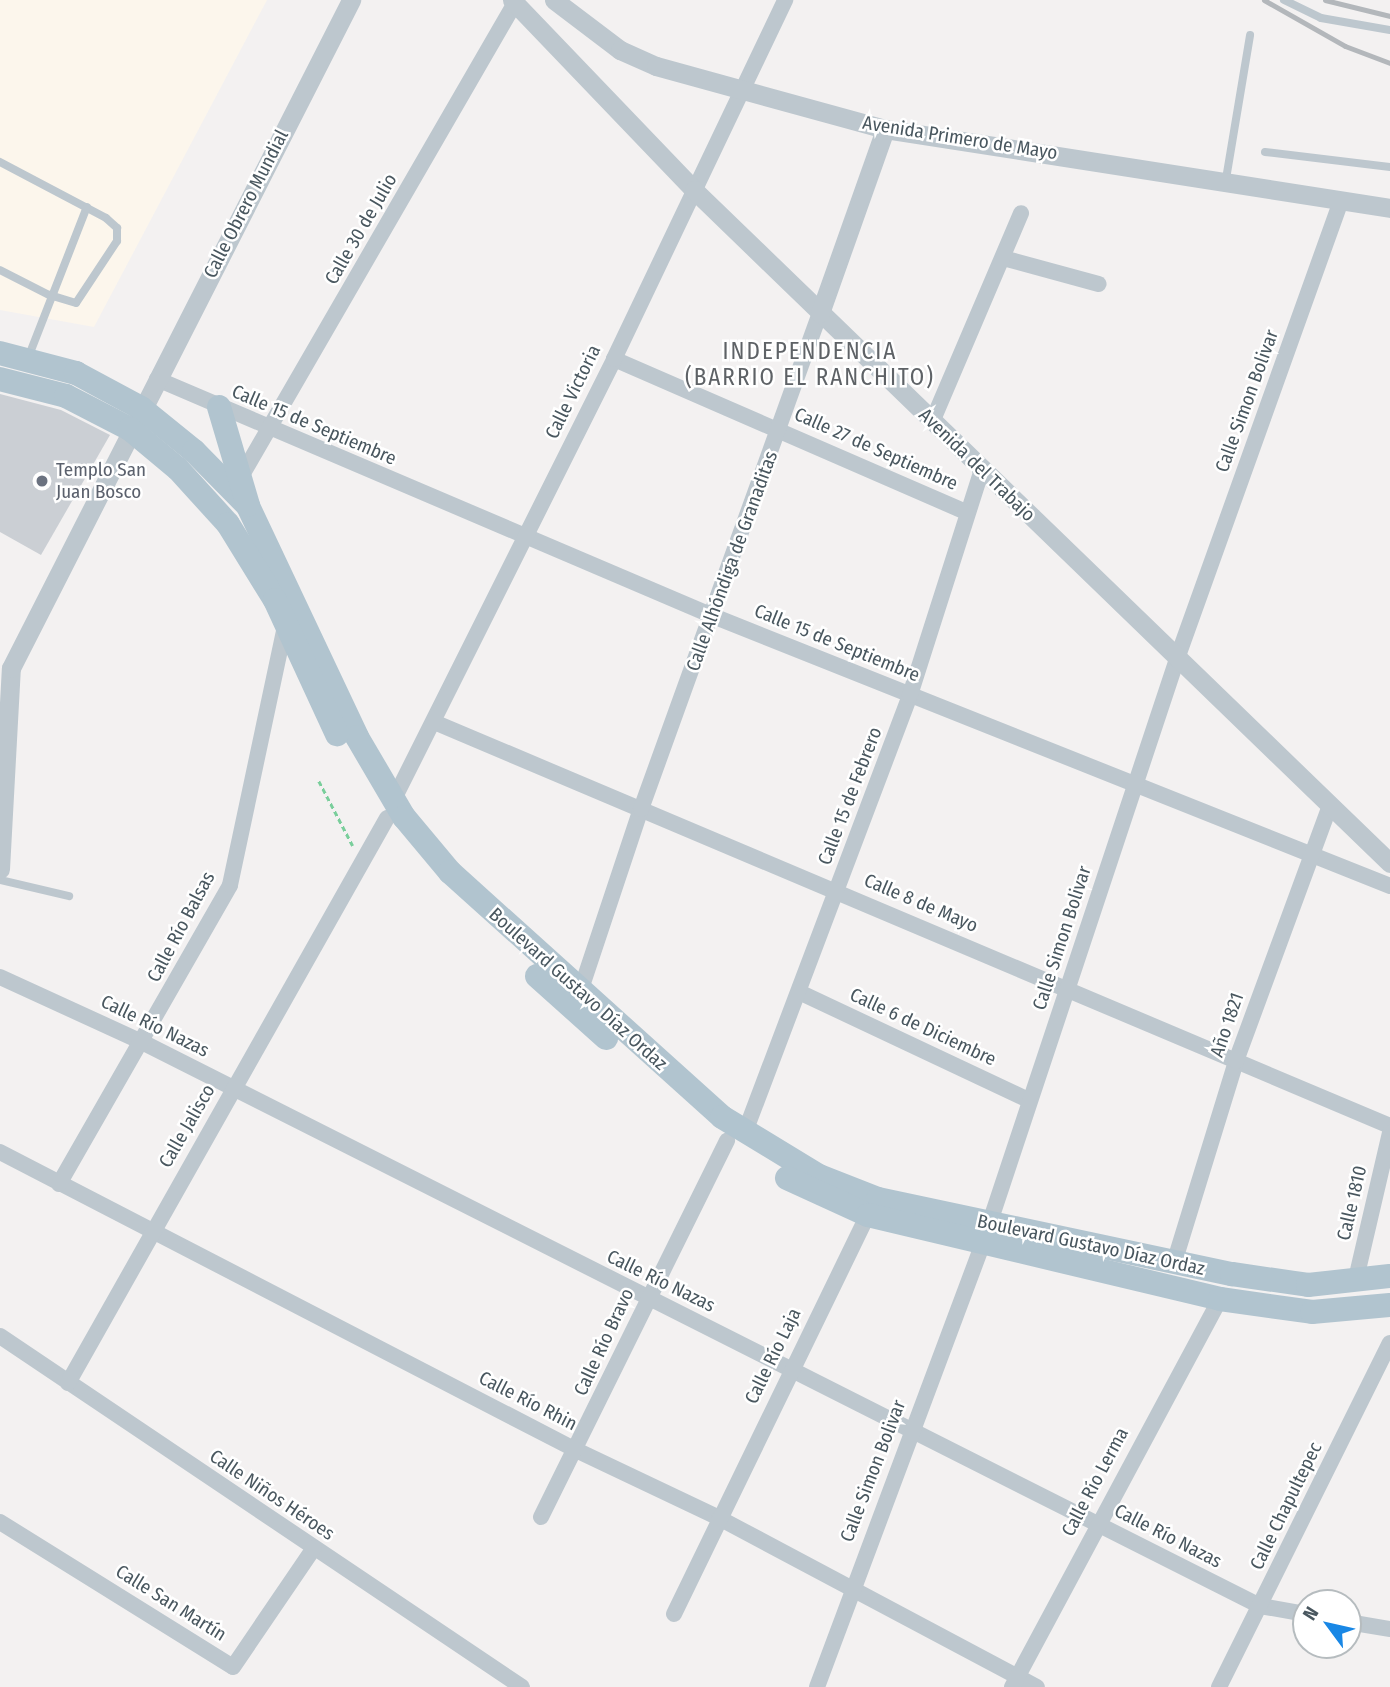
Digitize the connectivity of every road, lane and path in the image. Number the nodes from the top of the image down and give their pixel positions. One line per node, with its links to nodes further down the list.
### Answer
1 (351, 0): 28 (street, Calle Obrero Mundial)
2 (554, 0): 8 (street, Avenida Primero de Mayo)
3 (785, 0): 8 (street, Calle Victoria)
4 (1283, 0): 6 (lane)
5 (514, 1): 14 (street, Avenida del Trabajo); 33 (street, Calle 30 de Julio)
6 (1390, 30)
7 (1250, 35): 13 (lane)
8 (742, 90): 9 (street, Avenida Primero de Mayo); 14 (street, Calle Victoria)
9 (885, 129): 13 (street, Avenida Primero de Mayo); 23 (street, Calle Alhóndiga de Granaditas)
10 (1265, 152): 12 (lane)
11 (0, 162): 16 (lane)
12 (1390, 167)
13 (1226, 179): 15 (street, Avenida Primero de Mayo)
14 (694, 190): 23 (street, Avenida del Trabajo); 25 (street, Calle Victoria)
15 (1341, 200): 17 (street, Avenida Primero de Mayo); 41 (street, Calle Simon Bolivar)
16 (87, 207): 22 (lane); 22 (lane)
17 (1390, 208)
18 (1021, 213): 19 (street)
19 (1003, 257): 21 (street); 31 (street)
20 (0, 270): 22 (lane)
21 (1099, 284)
22 (49, 295): 26 (lane)
23 (820, 313): 31 (street, Avenida del Trabajo); 32 (street, Calle Alhóndiga de Granaditas)
24 (0, 353): 26 (main road, Boulevard Gustavo Díaz Ordaz)
25 (614, 359): 32 (street, Calle 27 de Septiembre); 38 (street, Calle Victoria)
26 (27, 360): 30 (main road, Boulevard Gustavo Díaz Ordaz)
27 (0, 379): 30 (main road, Boulevard Gustavo Díaz Ordaz)
28 (157, 379): 29 (street, Calle 15 de Septiembre); 30 (street, Calle Obrero Mundial)
29 (219, 407): 33 (street, Calle 15 de Septiembre); 35 (main road)
30 (136, 419): 36 (main road, Boulevard Gustavo Díaz Ordaz); 40 (main road, Boulevard Gustavo Díaz Ordaz); 44 (street, Calle Obrero Mundial)
31 (932, 422): 34 (street, Avenida del Trabajo)
32 (780, 429): 37 (street, Calle 27 de Septiembre); 39 (street, Calle Alhóndiga de Granaditas)
33 (269, 430): 35 (street, Calle 30 de Julio); 38 (street, Calle 15 de Septiembre)
34 (982, 470): 37 (street, Calle 15 de Febrero); 41 (street, Avenida del Trabajo)
35 (242, 475): 36 (main road)
36 (248, 506): 48 (main road, Boulevard Gustavo Díaz Ordaz)
37 (966, 512): 42 (street, Calle 15 de Febrero)
38 (524, 538): 39 (street, Calle 15 de Septiembre); 43 (street, Calle Victoria)
39 (713, 616): 42 (street, Calle 15 de Septiembre); 49 (street, Calle Alhóndiga de Granaditas)
40 (285, 626): 48 (main road, Boulevard Gustavo Díaz Ordaz); 62 (street, Calle Río Balsas)
41 (1178, 656): 46 (street, Calle Simon Bolivar); 47 (street, Avenida del Trabajo)
42 (910, 695): 46 (street, Calle 15 de Septiembre); 56 (street, Calle 15 de Febrero)
43 (434, 722): 48 (street, Calle Victoria); 49 (street, Calle 8 de Mayo)
44 (4, 770): 53 (street, Calle Obrero Mundial)
45 (319, 781): 51 (path)
46 (1134, 787): 50 (street, Calle 15 de Septiembre); 59 (street, Calle Simon Bolivar)
47 (1330, 805): 50 (street, Año 1821); 52 (street, Avenida del Trabajo)
48 (390, 809): 51 (street, Calle Jalisco); 60 (main road, Boulevard Gustavo Díaz Ordaz); 68 (main road, Boulevard Gustavo Díaz Ordaz)
49 (641, 809): 56 (street, Calle 8 de Mayo); 60 (street, Calle Alhóndiga de Granaditas)
50 (1308, 857): 55 (street, Calle 15 de Septiembre); 63 (street, Año 1821)
51 (361, 861): 64 (street, Calle Jalisco)
52 (1390, 863)
53 (0, 869)
54 (0, 880): 57 (lane)
55 (1390, 886)
56 (837, 890): 59 (street, Calle 8 de Mayo); 61 (street, Calle 15 de Febrero)
57 (69, 896)
58 (0, 977): 62 (street, Calle Río Nazas)
59 (1067, 988): 63 (street, Calle 8 de Mayo); 65 (street, Calle Simon Bolivar)
60 (580, 992): 68 (main road, Boulevard Gustavo Díaz Ordaz)
61 (799, 992): 65 (street, Calle 6 de Diciembre); 68 (street, Calle 15 de Febrero)
62 (142, 1041): 64 (street, Calle Río Nazas); 70 (street, Calle Río Balsas)
63 (1236, 1061): 66 (street, Calle 8 de Mayo); 74 (street, Año 1821)
64 (233, 1089): 72 (street, Calle Jalisco); 77 (street, Calle Río Nazas)
65 (1029, 1100): 73 (street, Calle Simon Bolivar)
66 (1390, 1126)
67 (1390, 1133): 76 (street, Calle 1810)
68 (736, 1136): 71 (main road, Boulevard Gustavo Díaz Ordaz); 73 (main road, Boulevard Gustavo Díaz Ordaz); 77 (street, Calle Río Bravo)
69 (0, 1152): 70 (street, Calle Río Rhin)
70 (59, 1184): 72 (street, Calle Río Rhin)
71 (868, 1215): 73 (main road, Boulevard Gustavo Díaz Ordaz); 82 (street, Calle Río Laja)
72 (151, 1232): 83 (street, Calle Jalisco); 85 (street, Calle Río Rhin)
73 (986, 1233): 74 (main road, Boulevard Gustavo Díaz Ordaz); 78 (main road, Boulevard Gustavo Díaz Ordaz); 84 (street, Calle Simon Bolivar)
74 (1174, 1263): 76 (main road, Boulevard Gustavo Díaz Ordaz)
75 (1390, 1276): 76 (main road, Boulevard Gustavo Díaz Ordaz)
76 (1355, 1283)
77 (647, 1299): 82 (street, Calle Río Nazas); 85 (street, Calle Río Bravo)
78 (1220, 1299): 79 (main road, Boulevard Gustavo Díaz Ordaz); 89 (street, Calle Río Lerma)
79 (1390, 1305)
80 (0, 1336): 83 (street, Calle Niños Héroes)
81 (1390, 1343): 92 (street, Calle Chapultepec)
82 (791, 1366): 84 (street, Calle Río Nazas); 87 (street, Calle Río Laja)
83 (68, 1383): 90 (street, Calle Niños Héroes)
84 (911, 1431): 89 (street, Calle Río Nazas); 91 (street, Calle Simon Bolivar)
85 (576, 1450): 86 (street, Calle Río Bravo); 87 (street, Calle Río Rhin)
86 (541, 1517)
87 (719, 1518): 91 (street, Calle Río Rhin); 94 (street, Calle Río Laja)
88 (0, 1522): 90 (street, Calle San Martín)
89 (1096, 1523): 92 (street, Calle Río Nazas); 97 (street, Calle Río Lerma)
90 (314, 1548): 98 (street, Calle Niños Héroes)
91 (851, 1589): 97 (street, Calle Río Rhin); 99 (street, Calle Simon Bolivar)
92 (1260, 1606): 93 (street, Calle Río Nazas); 101 (street, Calle Chapultepec)
93 (1292, 1612)
94 (674, 1614)
95 (1362, 1624): 96 (street)
96 (1390, 1629)
97 (1014, 1682): 100 (street, Calle Río Rhin)
98 (522, 1687)
99 (817, 1687)
100 (1037, 1687)
101 (1219, 1687)

